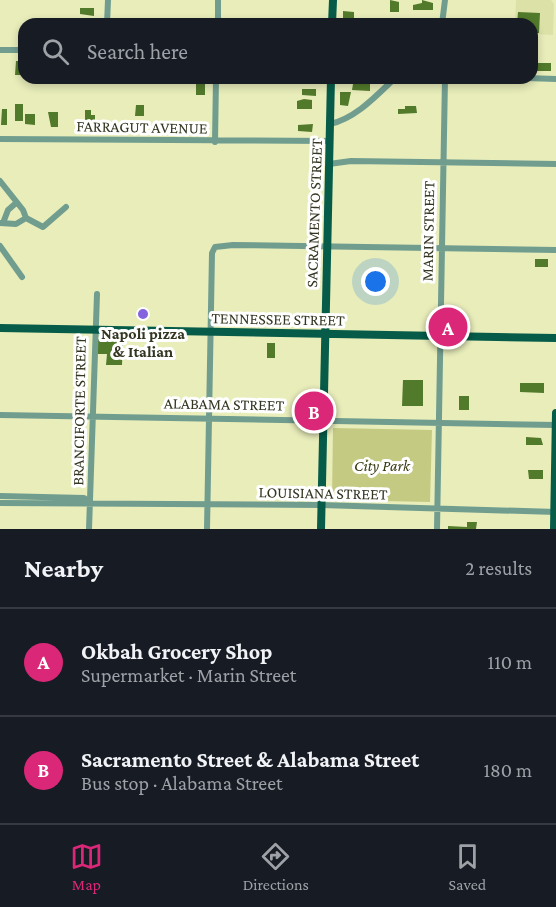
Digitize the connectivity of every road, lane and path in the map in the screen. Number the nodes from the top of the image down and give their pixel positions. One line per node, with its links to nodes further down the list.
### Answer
1 (108, 0): 5 (street)
2 (218, 0): 6 (street)
3 (333, 0): 7 (main road)
4 (445, 0): 8 (street)
5 (107, 18)
6 (218, 18)
7 (332, 18)
8 (443, 18)
9 (0, 50): 10 (street)
10 (18, 50)
11 (538, 78): 12 (street)
12 (556, 79)
13 (216, 84): 19 (street)
14 (331, 84): 17 (main road, SACRAMENTO STREET)
15 (385, 84): 17 (street)
16 (445, 84): 21 (street, MARIN STREET)
17 (328, 135): 19 (street, FARRAGUT AVENUE); 20 (main road, SACRAMENTO STREET)
18 (0, 139): 19 (street, FARRAGUT AVENUE)
19 (215, 142)
20 (330, 161): 21 (street); 29 (main road, SACRAMENTO STREET)
21 (443, 161): 22 (street); 30 (street, MARIN STREET)
22 (556, 164)
23 (0, 181): 24 (street)
24 (16, 203): 26 (street); 27 (street)
25 (66, 207): 26 (street)
26 (26, 218): 27 (street)
27 (1, 223)
28 (0, 246): 32 (street)
29 (328, 246): 30 (street); 36 (street); 37 (main road, SACRAMENTO STREET)
30 (442, 248): 31 (street); 38 (street, MARIN STREET)
31 (556, 250)
32 (22, 277)
33 (97, 294): 35 (street, BRANCIFORTE STREET)
34 (0, 328): 35 (main road, TENNESSEE STREET)
35 (94, 329): 36 (main road, TENNESSEE STREET); 42 (street, BRANCIFORTE STREET)
36 (209, 332): 37 (main road, TENNESSEE STREET); 43 (street)
37 (325, 333): 38 (main road, TENNESSEE STREET); 44 (main road, SACRAMENTO STREET)
38 (440, 335): 39 (main road, TENNESSEE STREET); 45 (street, MARIN STREET)
39 (556, 338)
40 (556, 413): 46 (main road)
41 (0, 415): 42 (street, ALABAMA STREET)
42 (92, 416): 43 (street, ALABAMA STREET); 48 (street, BRANCIFORTE STREET)
43 (208, 418): 44 (street, ALABAMA STREET); 50 (street)
44 (322, 419): 45 (street, ALABAMA STREET); 51 (main road, SACRAMENTO STREET)
45 (438, 423): 46 (street, ALABAMA STREET); 52 (street, MARIN STREET)
46 (556, 425): 53 (main road)
47 (0, 496): 48 (street, LOUISIANA STREET)
48 (90, 502): 49 (street, LOUISIANA STREET); 50 (street, LOUISIANA STREET); 54 (street, BRANCIFORTE STREET)
49 (0, 503)
50 (207, 505): 51 (street, LOUISIANA STREET); 55 (street)
51 (321, 505): 52 (street, LOUISIANA STREET); 56 (main road, SACRAMENTO STREET)
52 (437, 508): 53 (street, LOUISIANA STREET); 57 (street, MARIN STREET)
53 (555, 512): 58 (main road)
54 (89, 529)
55 (207, 529)
56 (321, 529)
57 (436, 529)
58 (554, 529)

